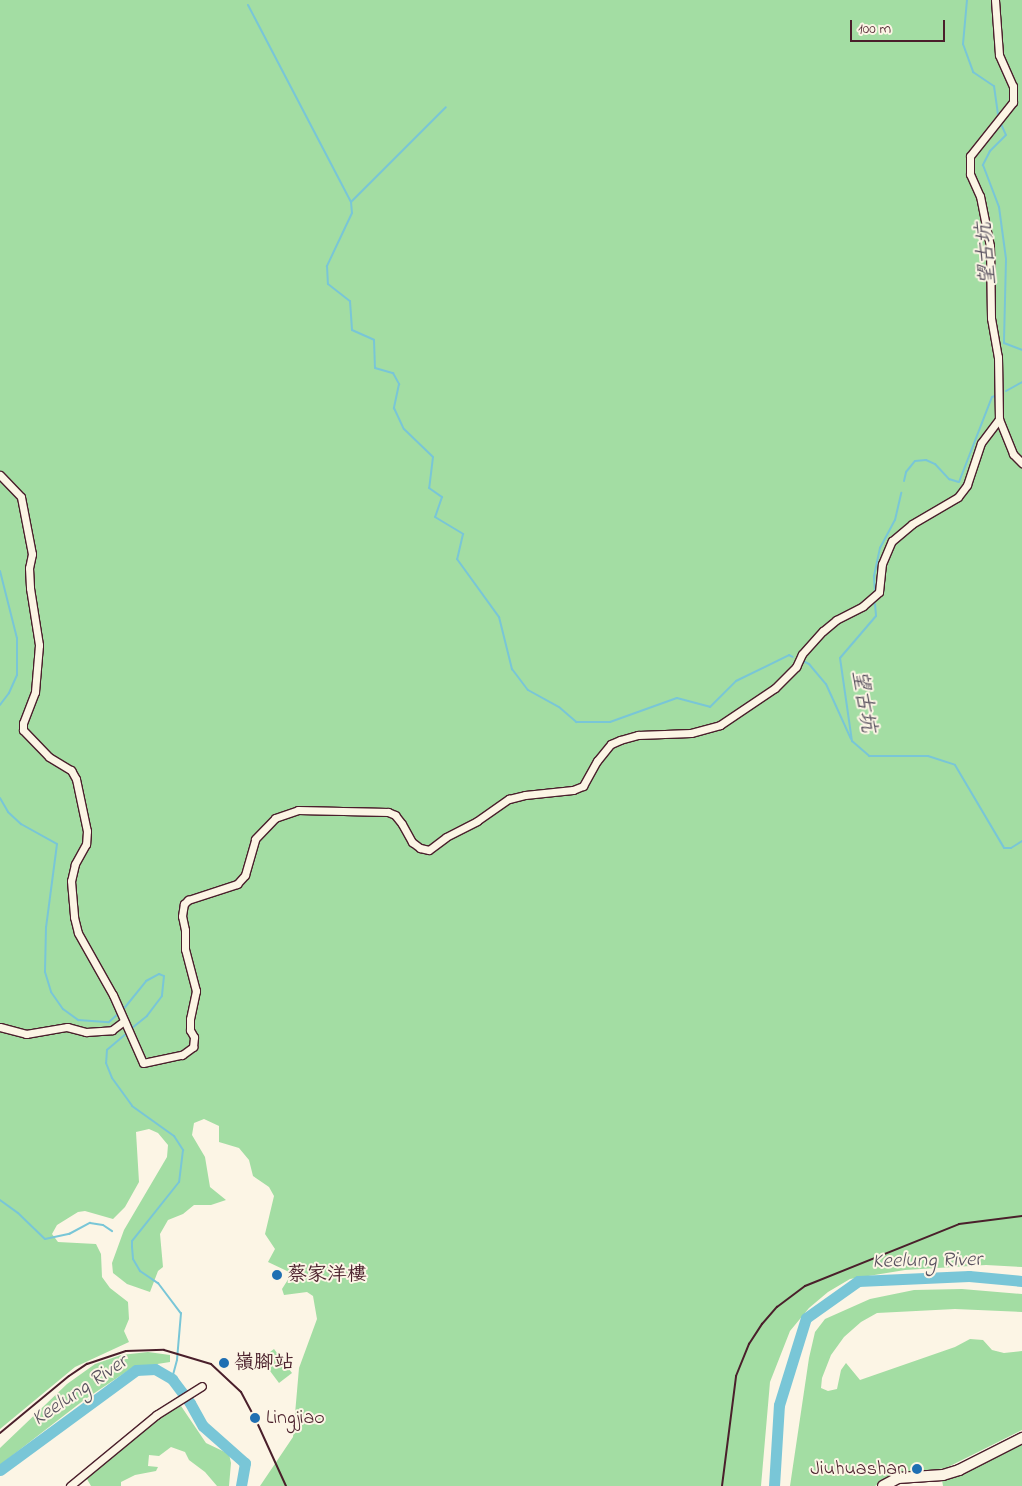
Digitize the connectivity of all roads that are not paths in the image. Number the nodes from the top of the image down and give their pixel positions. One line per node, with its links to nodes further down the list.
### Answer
1 (995, 0): 2 (street)
2 (999, 418): 3 (street); 5 (street)
3 (1022, 463)
4 (0, 475): 5 (street)
5 (124, 1021): 6 (street)
6 (0, 1027)
7 (202, 1386): 9 (street)
8 (1022, 1438): 10 (main road)
9 (70, 1486)
10 (882, 1486)

